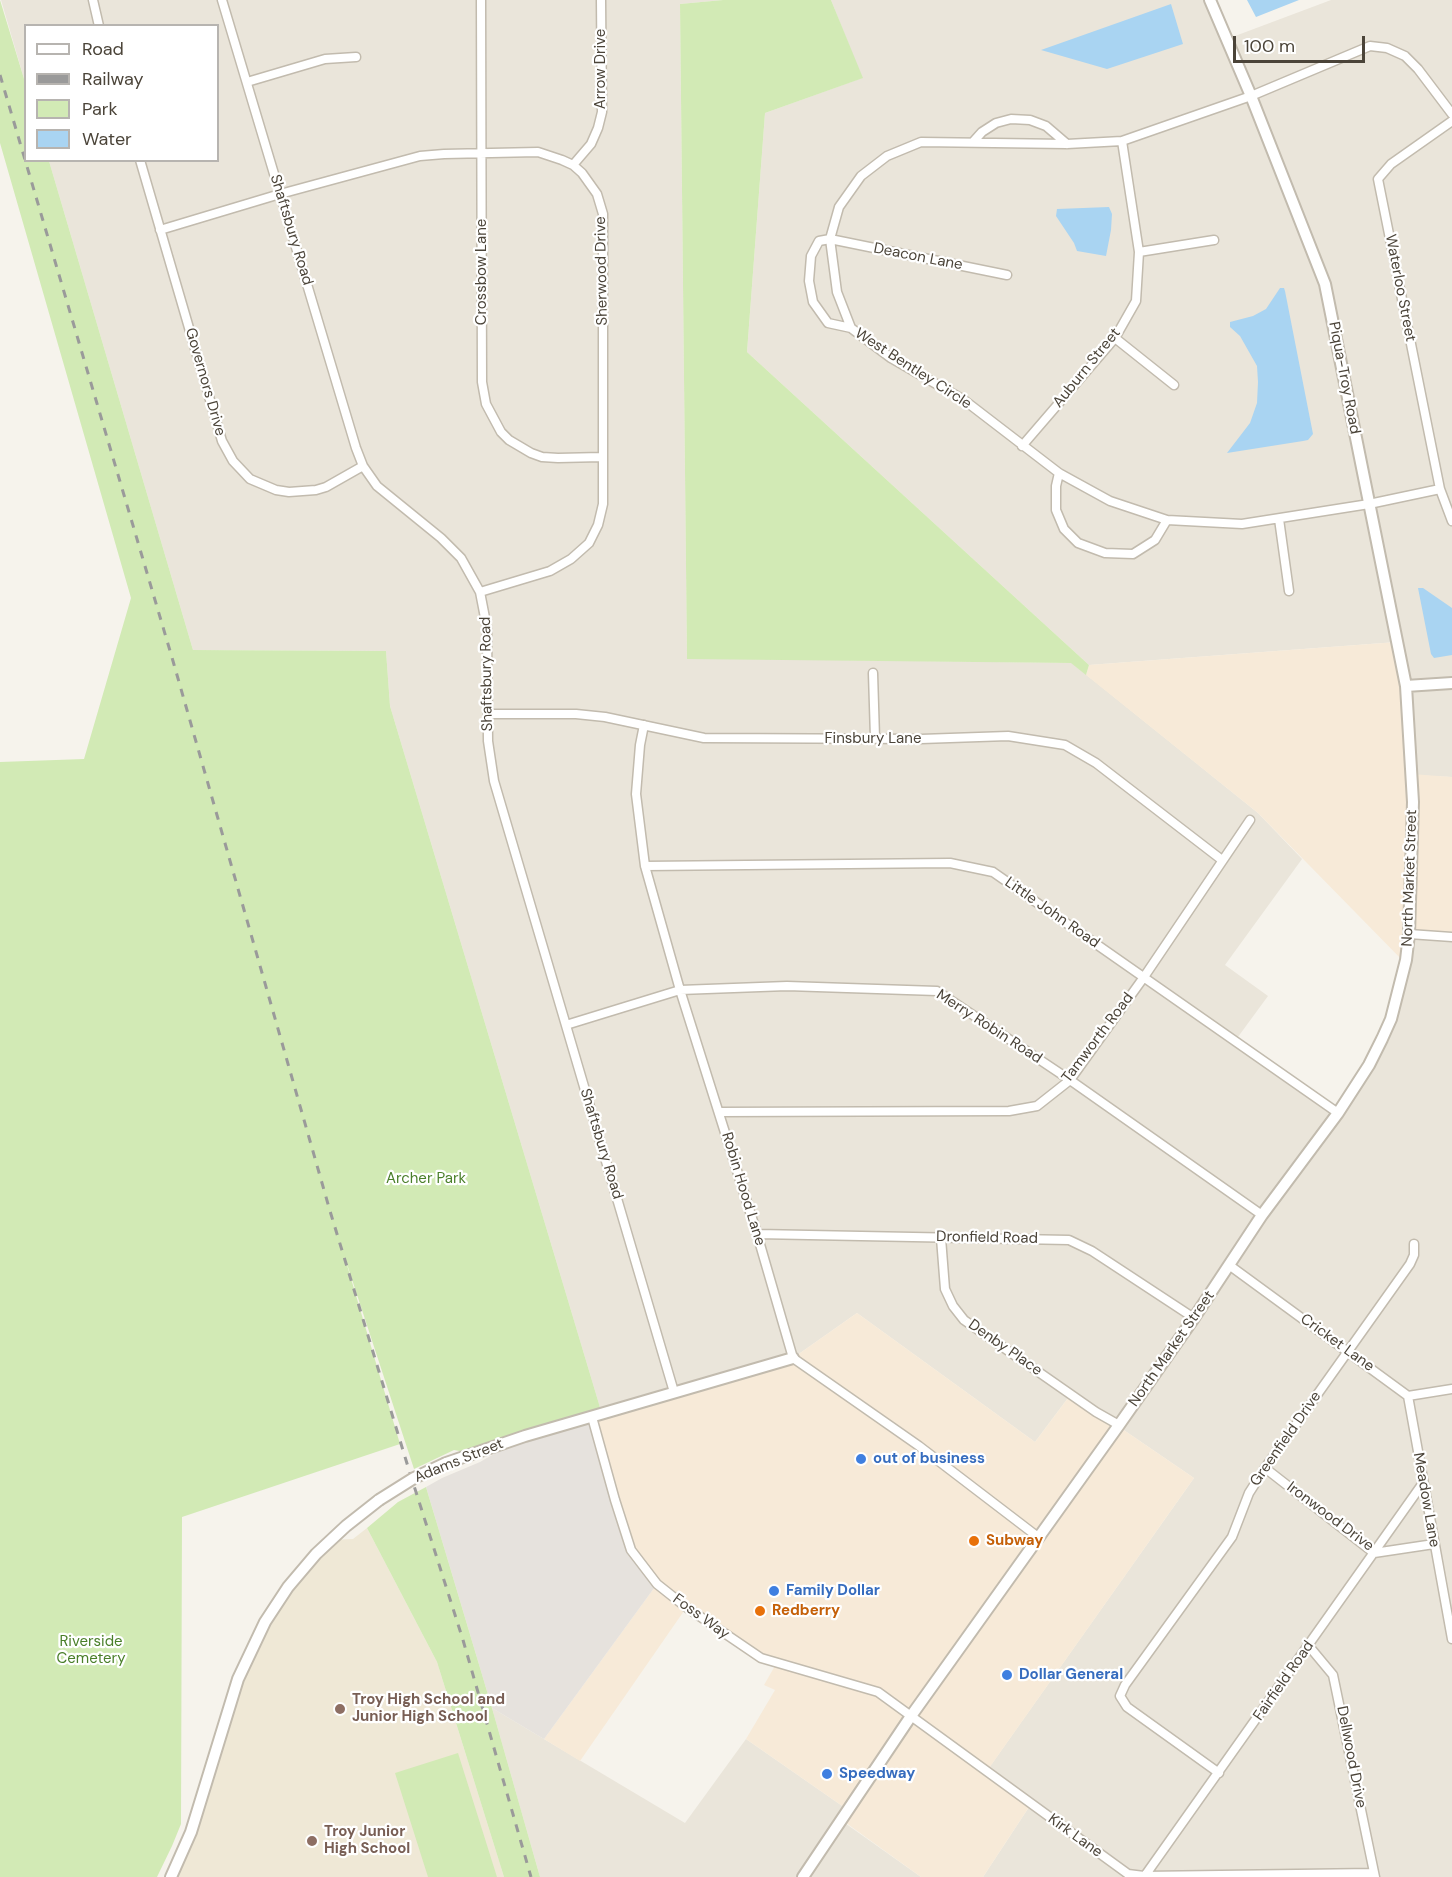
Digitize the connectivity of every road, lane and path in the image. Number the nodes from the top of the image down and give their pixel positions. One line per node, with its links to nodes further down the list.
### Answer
1 (93, 0): 6 (street)
2 (222, 0): 8 (street, Shaftsbury Road)
3 (481, 0): 15 (street, Crossbow Lane)
4 (602, 0): 17 (street, Arrow Drive)
5 (1210, 0): 9 (street, Piqua-Troy Road)
6 (99, 24)
7 (356, 57): 8 (street)
8 (247, 82): 18 (street, Shaftsbury Road)
9 (1251, 96): 10 (street, West Bentley Circle); 12 (street, West Bentley Circle); 32 (street, Piqua-Troy Road)
10 (1452, 114)
11 (1452, 121): 31 (street, Waterloo Street)
12 (1122, 141): 14 (street, West Bentley Circle); 22 (street, Auburn Street)
13 (972, 142): 14 (street, West Bentley Circle); 14 (street); 20 (street, West Bentley Circle)
14 (1067, 144)
15 (482, 153): 17 (street, Sherwood Drive); 18 (street, Sherwood Drive); 28 (street, Crossbow Lane)
16 (141, 162): 19 (street, Governors Drive)
17 (573, 165): 28 (street, Sherwood Drive)
18 (280, 194): 19 (street, Sherwood Drive); 29 (street, Shaftsbury Road)
19 (160, 230): 29 (street, Governors Drive)
20 (830, 239): 23 (street, Deacon Lane); 24 (street, West Bentley Circle); 24 (street)
21 (1214, 240): 22 (street)
22 (1139, 252): 25 (street, Auburn Street)
23 (1007, 275)
24 (851, 328): 27 (street, West Bentley Circle)
25 (1115, 339): 26 (street); 27 (street, Auburn Street)
26 (1174, 385)
27 (1022, 446): 30 (street, West Bentley Circle)
28 (602, 457): 37 (street, Sherwood Drive)
29 (363, 466): 37 (street, Shaftsbury Road)
30 (1059, 473): 34 (street, West Bentley Circle); 34 (street)
31 (1440, 489): 32 (street, West Bentley Circle); 35 (street)
32 (1369, 504): 33 (street, West Bentley Circle); 40 (street, Piqua-Troy Road)
33 (1279, 519): 34 (street, West Bentley Circle); 36 (street)
34 (1167, 520)
35 (1452, 521)
36 (1289, 591)
37 (480, 592): 41 (street, Shaftsbury Road)
38 (873, 673): 43 (street)
39 (1452, 683): 40 (street)
40 (1406, 686): 44 (street, Piqua-Troy Road)
41 (488, 714): 42 (street, Finsbury Lane); 52 (street, Shaftsbury Road)
42 (644, 725): 43 (street, Finsbury Lane); 47 (street, Robin Hood Lane)
43 (874, 738): 46 (street, Finsbury Lane)
44 (1411, 775): 48 (street, North Market Street)
45 (1250, 820): 46 (street, Tamworth Road)
46 (1222, 860): 50 (street, Tamworth Road)
47 (645, 866): 50 (street, Little John Road); 51 (street, Robin Hood Lane)
48 (1409, 934): 49 (street); 55 (street, North Market Street)
49 (1452, 937)
50 (1144, 977): 53 (street, Tamworth Road); 55 (street, Little John Road)
51 (680, 990): 52 (street, Merry Robin Road); 53 (street, Merry Robin Road); 54 (street, Robin Hood Lane)
52 (566, 1025): 65 (street, Shaftsbury Road)
53 (1070, 1080): 54 (street, Tamworth Road); 56 (street, Merry Robin Road)
54 (719, 1112): 57 (street, Robin Hood Lane)
55 (1338, 1113): 56 (street, North Market Street)
56 (1262, 1215): 60 (street, North Market Street)
57 (757, 1234): 58 (street, Dronfield Road); 63 (street, Robin Hood Lane)
58 (941, 1238): 61 (street, Dronfield Road); 68 (street, Denby Place)
59 (1414, 1244): 62 (street, Greenfield Drive)
60 (1229, 1265): 61 (street, North Market Street); 62 (street, Cricket Lane)
61 (1194, 1318): 68 (street, North Market Street)
62 (1348, 1351): 66 (street, Cricket Lane); 69 (street, Greenfield Drive)
63 (793, 1358): 65 (street, Adams Street); 71 (street)
64 (1452, 1389): 66 (street)
65 (674, 1392): 67 (street, Adams Street)
66 (1408, 1396): 70 (street, Meadow Lane)
67 (592, 1417): 76 (street, Foss Way); 80 (street, Adams Street, bridge)
68 (1119, 1425): 71 (street, North Market Street)
69 (1265, 1468): 73 (street, Ironwood Drive); 77 (street, Greenfield Drive)
70 (1423, 1483): 72 (street, Meadow Lane); 73 (street, Fairfield Road)
71 (1038, 1537): 76 (street, North Market Street)
72 (1434, 1544): 73 (street, Ironwood Drive); 74 (street, Meadow Lane)
73 (1374, 1553): 75 (street, Fairfield Road)
74 (1452, 1639)
75 (1308, 1645): 77 (street, Fairfield Road); 78 (street, Dellwood Drive)
76 (911, 1716): 79 (street, Kirk Lane); 81 (street, North Market Street)
77 (1219, 1773): 79 (street, Fairfield Road)
78 (1375, 1875): 79 (street, Kirk Lane)
79 (1144, 1876)
80 (171, 1877)
81 (803, 1877)

